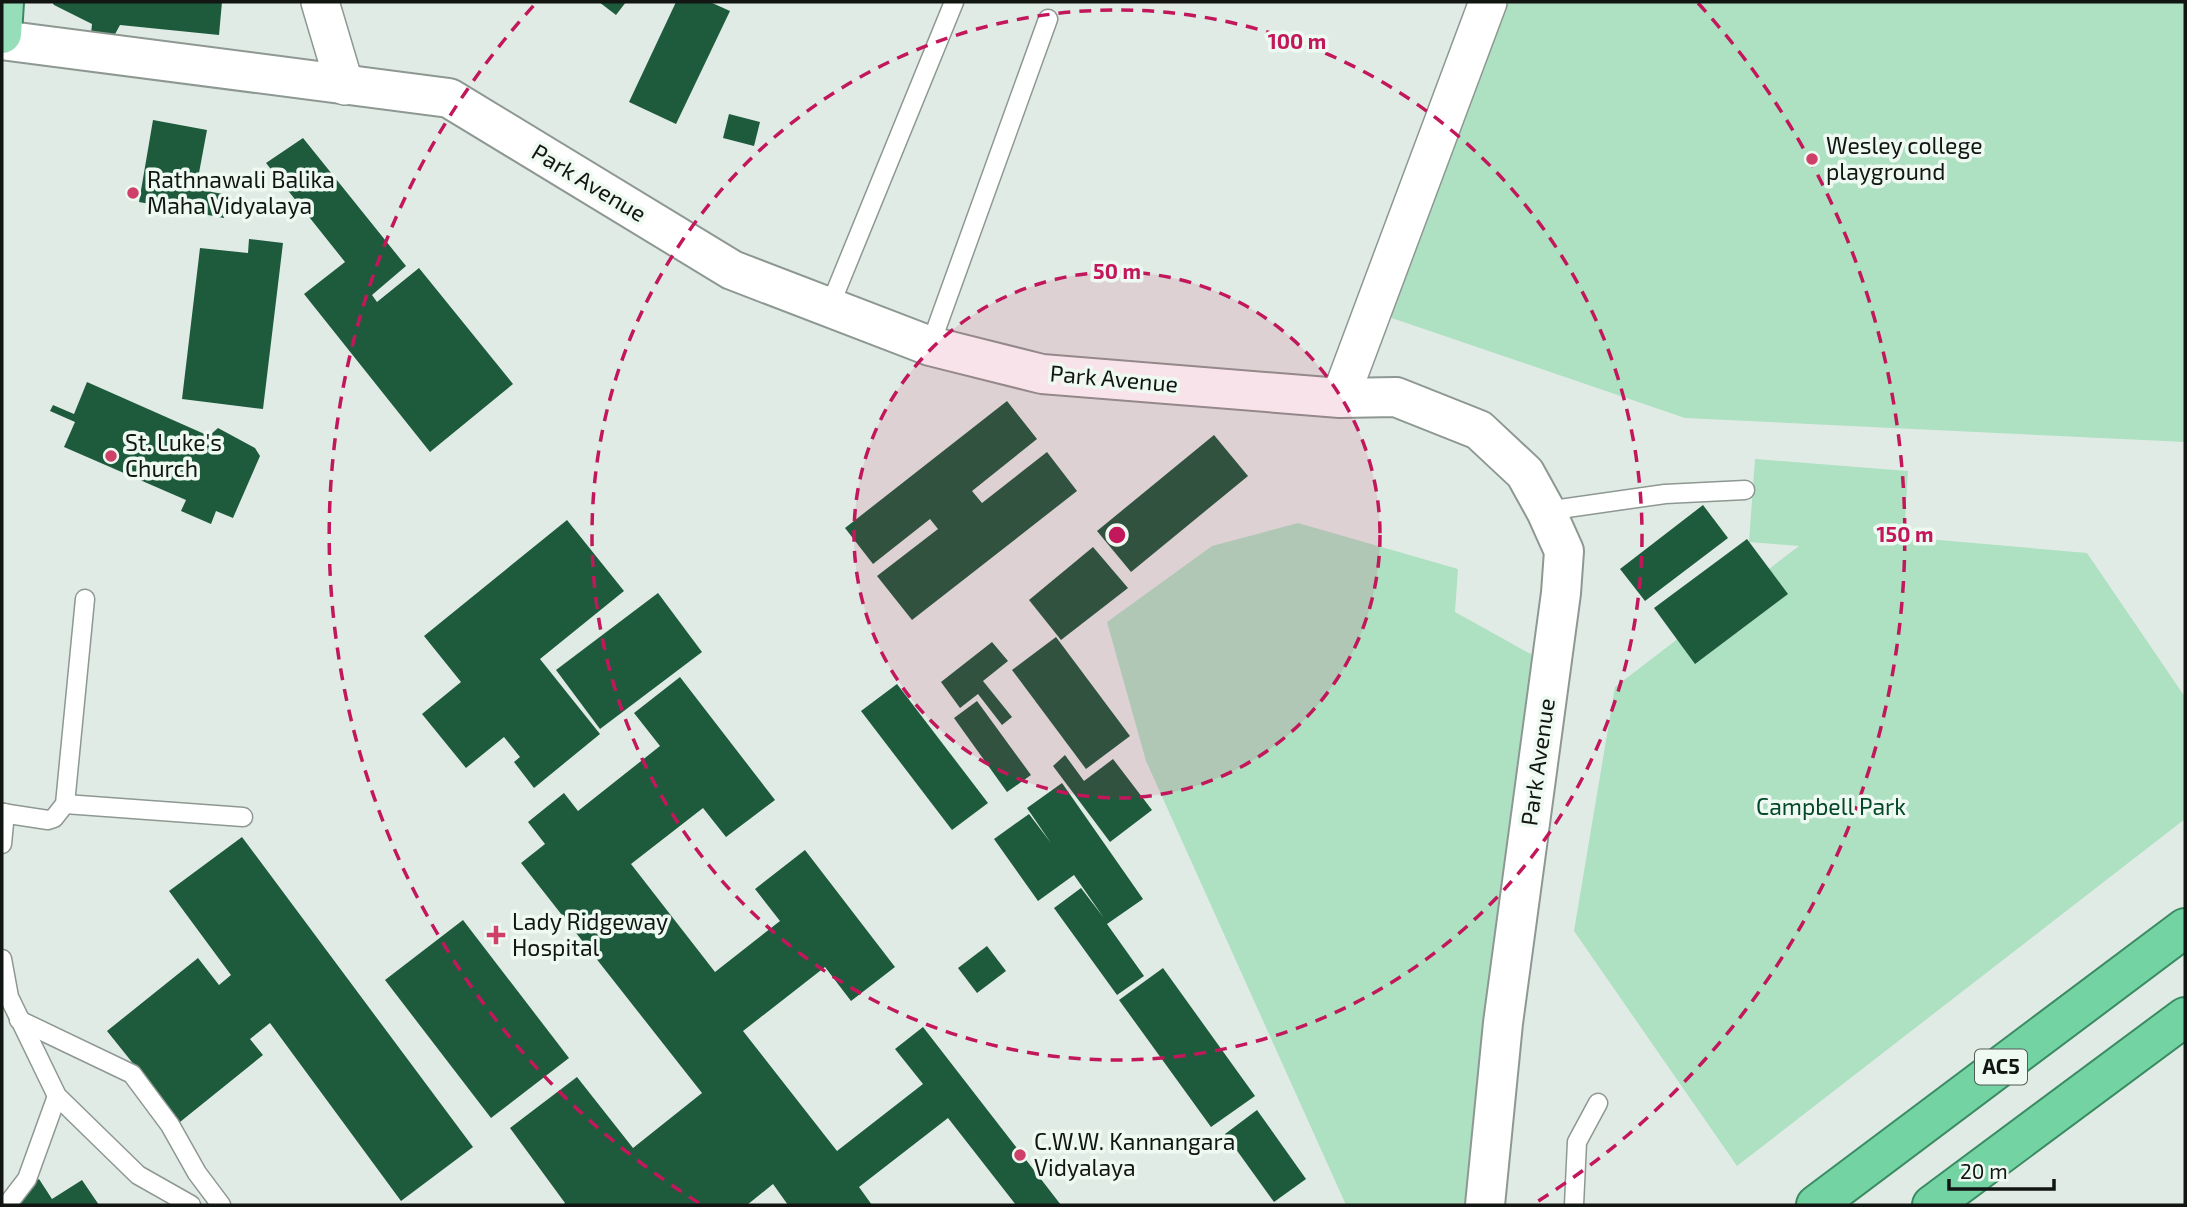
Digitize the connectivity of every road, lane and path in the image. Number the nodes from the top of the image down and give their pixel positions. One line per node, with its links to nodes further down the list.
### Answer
1 (4, 2): 6 (main road)
2 (320, 2): 8 (street)
3 (954, 2): 9 (lane)
4 (1488, 2): 11 (street)
5 (1048, 19): 10 (lane)
6 (2, 34)
7 (2, 40): 8 (street, Park Avenue)
8 (345, 86): 9 (street, Park Avenue)
9 (829, 308): 10 (street, Park Avenue)
10 (930, 346): 11 (street, Park Avenue)
11 (1340, 398): 13 (street, Park Avenue)
12 (1745, 490): 13 (lane)
13 (1546, 511): 28 (street, Park Avenue)
14 (85, 599): 15 (lane)
15 (65, 804): 16 (lane); 17 (lane)
16 (4, 813): 18 (lane)
17 (243, 817)
18 (2, 844)
19 (2185, 928): 30 (highway, AC5)
20 (2, 959): 22 (lane)
21 (2185, 1017): 31 (highway)
22 (19, 1020): 23 (lane); 27 (lane)
23 (57, 1096): 25 (lane); 26 (lane)
24 (1598, 1103): 29 (lane)
25 (7, 1205)
26 (191, 1205)
27 (221, 1205)
28 (1485, 1205)
29 (1574, 1205)
30 (1816, 1205)
31 (1932, 1205)

